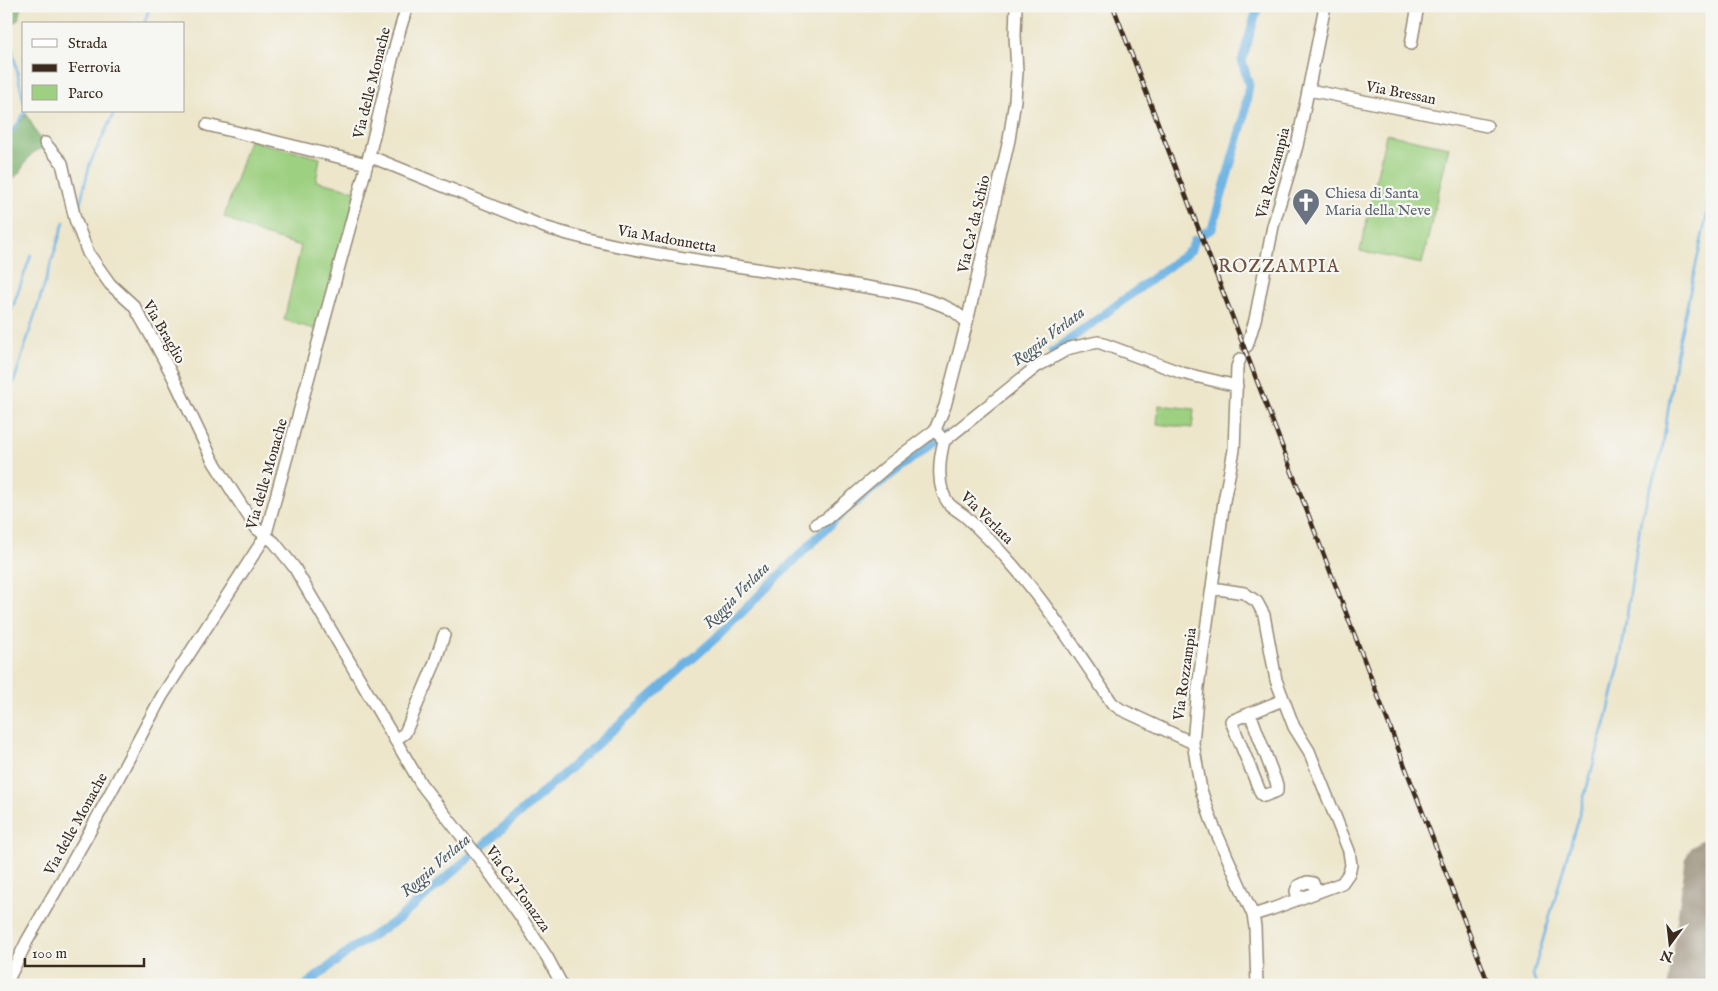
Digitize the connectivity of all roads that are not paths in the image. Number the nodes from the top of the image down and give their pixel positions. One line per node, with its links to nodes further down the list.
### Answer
1 (407, 6): 10 (street, Via delle Monache)
2 (1016, 6): 11 (street, Via Ca' da Schio)
3 (1325, 6): 6 (street, Via Rozzampia)
4 (1418, 6): 5 (street)
5 (1411, 44)
6 (1309, 90): 8 (street, Via Bressan); 12 (street, Via Rozzampia)
7 (207, 125): 10 (street)
8 (1487, 126)
9 (45, 142): 17 (street, Via Braglio)
10 (368, 160): 11 (street, Via Madonnetta); 17 (street, Via delle Monache)
11 (967, 322): 15 (street, Via Ca' da Schio)
12 (1247, 346)
13 (1240, 358): 14 (street, Via Rozzampia)
14 (1236, 386): 15 (street); 18 (street, Via Rozzampia)
15 (940, 436): 16 (street); 23 (street, Via Verlata)
16 (816, 524)
17 (265, 537): 22 (street, Via Ca' Tonazza); 25 (street, Via delle Monache)
18 (1212, 588): 20 (street); 23 (street, Via Rozzampia)
19 (444, 635): 22 (street)
20 (1283, 700): 21 (street); 24 (street)
21 (1250, 712): 21 (street)
22 (395, 740): 26 (street, Via Ca' Tonazza)
23 (1193, 743): 24 (street, Via Rozzampia)
24 (1254, 915): 27 (street, Via Rozzampia)
25 (6, 984)
26 (562, 985)
27 (1257, 985)

